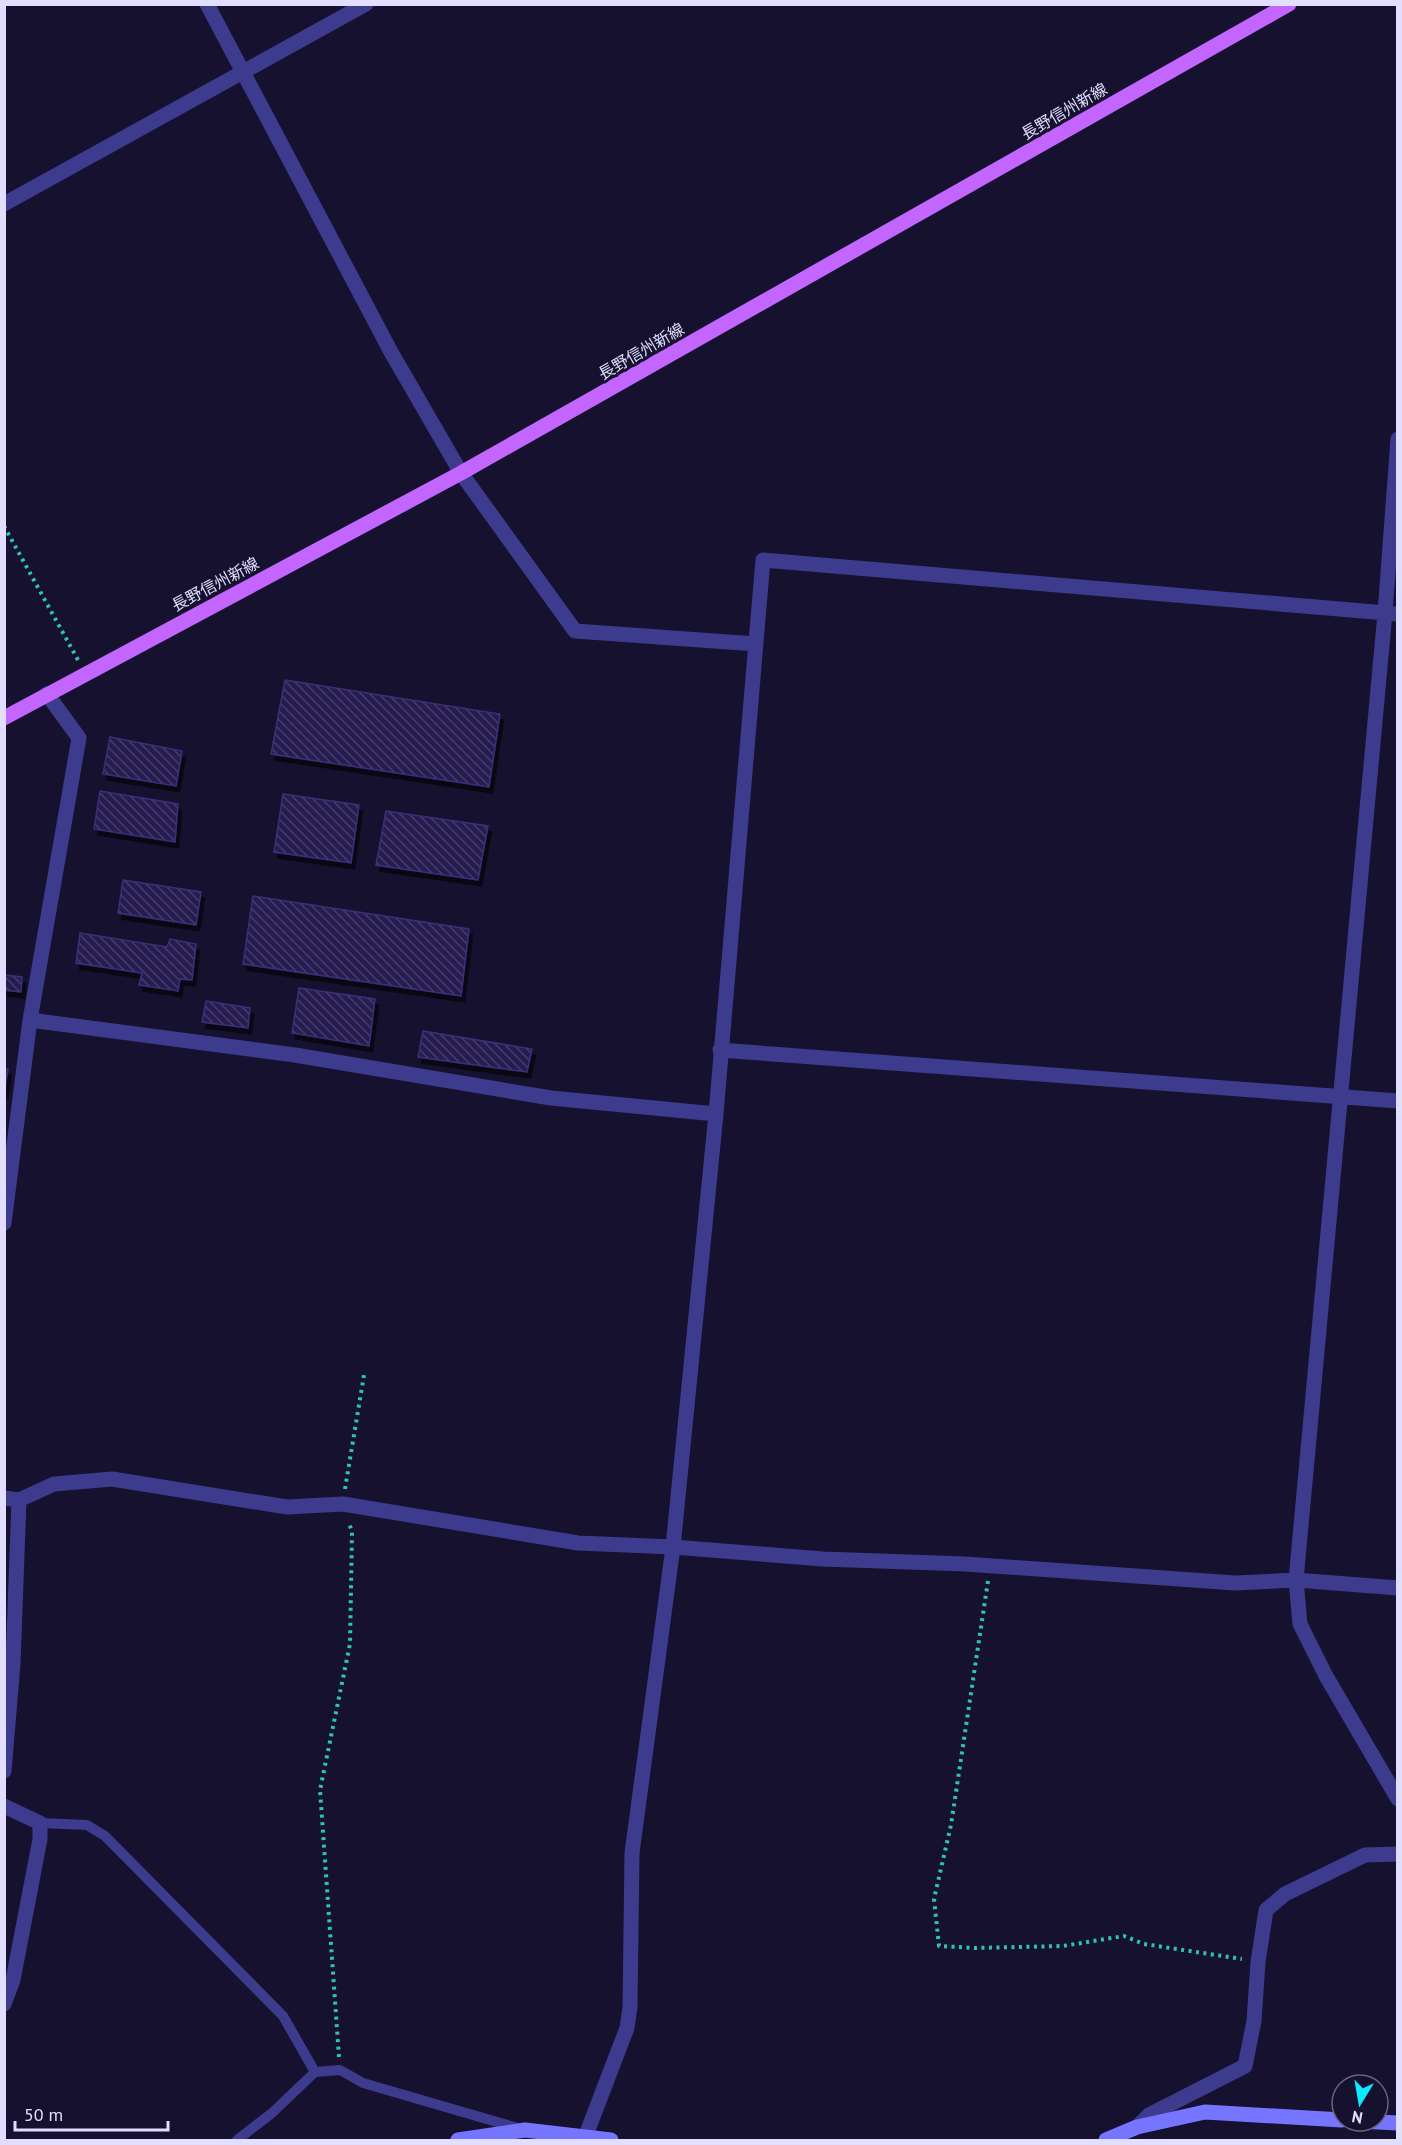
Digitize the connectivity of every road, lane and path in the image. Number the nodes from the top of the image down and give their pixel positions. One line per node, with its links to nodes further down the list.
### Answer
1 (207, 4): 4 (street)
2 (366, 4): 4 (street)
3 (1289, 4): 7 (main road, 長野信州新線)
4 (244, 72): 5 (street); 7 (street)
5 (4, 204)
6 (1398, 439): 9 (street)
7 (461, 473): 10 (street); 11 (main road, 長野信州新線)
8 (4, 526): 11 (path)
9 (1391, 613): 10 (street); 16 (street)
10 (756, 644): 15 (street)
11 (86, 673): 12 (main road, 長野信州新線)
12 (47, 694): 13 (main road, 長野信州新線); 14 (street)
13 (4, 718)
14 (30, 1020): 18 (street); 19 (street)
15 (720, 1050): 16 (street); 18 (street)
16 (1341, 1095): 17 (street); 25 (street)
17 (1398, 1101)
18 (716, 1114): 23 (street)
19 (4, 1223)
20 (364, 1374): 22 (path)
21 (12, 1499): 22 (street); 27 (street)
22 (343, 1504): 23 (street); 34 (path)
23 (673, 1546): 24 (street); 39 (street)
24 (990, 1565): 25 (street); 32 (path)
25 (1296, 1580): 26 (street); 28 (street)
26 (1398, 1588)
27 (4, 1772)
28 (1398, 1799)
29 (4, 1806): 30 (street)
30 (40, 1822): 33 (street); 35 (lane)
31 (1398, 1854): 32 (street)
32 (1258, 1962): 37 (street)
33 (4, 2004)
34 (340, 2070): 35 (lane); 38 (lane)
35 (315, 2072): 41 (lane)
36 (1330, 2119): 37 (street)
37 (1137, 2127): 44 (street)
38 (525, 2130): 40 (street); 42 (street)
39 (586, 2135): 40 (street); 43 (street)
40 (544, 2137)
41 (237, 2140)
42 (458, 2140)
43 (610, 2140)
44 (1107, 2140)

